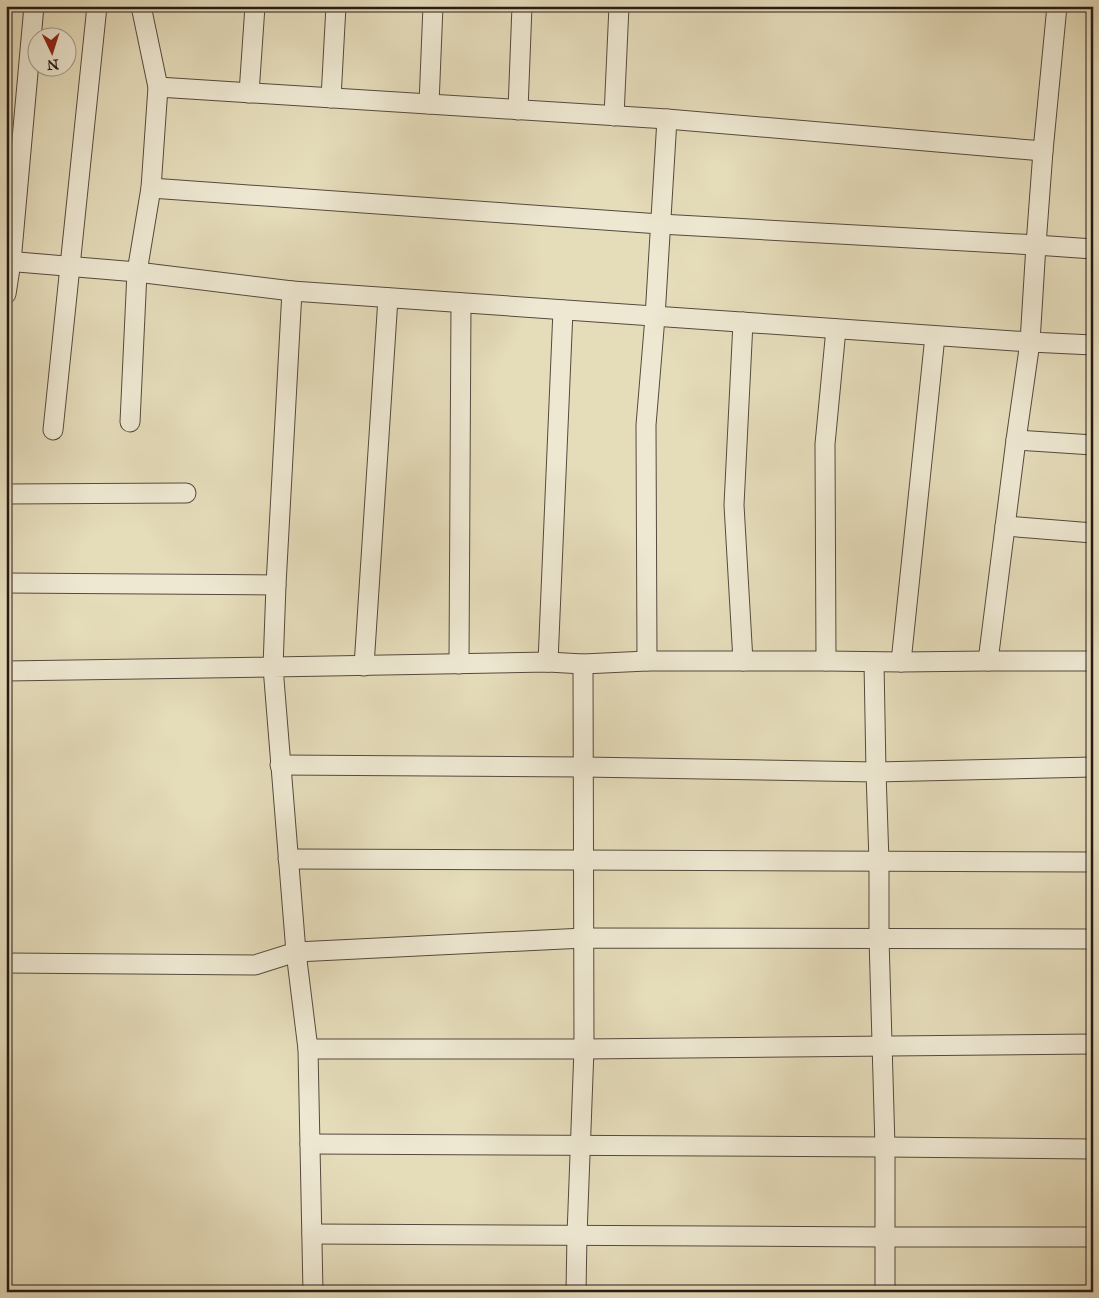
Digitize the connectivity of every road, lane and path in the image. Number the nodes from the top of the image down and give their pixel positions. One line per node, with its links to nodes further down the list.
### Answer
1 (34, 6): 22 (street)
2 (97, 6): 23 (street)
3 (141, 6): 10 (street)
4 (255, 6): 11 (street)
5 (336, 6): 12 (street)
6 (433, 6): 13 (street)
7 (522, 6): 14 (street)
8 (618, 6): 15 (street)
9 (1057, 6): 17 (street)
10 (158, 88): 11 (street); 18 (street)
11 (250, 93): 12 (street)
12 (331, 98): 13 (street)
13 (429, 104): 14 (street)
14 (518, 110): 15 (street)
15 (614, 116): 16 (street)
16 (668, 119): 17 (street); 19 (street)
17 (1043, 151): 20 (street)
18 (151, 188): 19 (street); 24 (street)
19 (660, 224): 20 (street); 30 (street)
20 (1036, 245): 21 (street); 34 (street)
21 (1093, 249)
22 (9, 262): 23 (street); 26 (street)
23 (69, 267): 24 (street); 37 (street)
24 (137, 272): 25 (street); 36 (street)
25 (292, 291): 27 (street); 45 (street)
26 (6, 294)
27 (388, 298): 28 (street); 56 (street)
28 (461, 303): 29 (street); 54 (street)
29 (563, 310): 30 (street); 51 (street)
30 (655, 317): 31 (street); 46 (street)
31 (743, 322): 32 (street); 47 (street)
32 (836, 329): 33 (street); 48 (street)
33 (936, 336): 34 (street); 53 (street)
34 (1030, 342): 35 (street); 38 (street)
35 (1093, 345)
36 (130, 422)
37 (53, 430)
38 (1016, 440): 39 (street); 42 (street)
39 (1093, 445)
40 (186, 493): 41 (street)
41 (6, 494)
42 (1005, 526): 43 (street); 49 (street)
43 (1093, 533)
44 (6, 582): 45 (street)
45 (276, 585): 57 (street)
46 (647, 661): 47 (street); 55 (street)
47 (743, 661): 48 (street)
48 (826, 661): 52 (street)
49 (988, 661): 50 (street); 53 (street)
50 (1093, 661)
51 (548, 662): 54 (street); 55 (street)
52 (874, 662): 53 (street); 62 (street)
53 (901, 662)
54 (459, 664): 56 (street)
55 (582, 664): 60 (street)
56 (364, 666): 57 (street)
57 (273, 667): 58 (street); 59 (street)
58 (6, 671)
59 (280, 765): 60 (street); 63 (street)
60 (583, 767): 62 (street); 64 (street)
61 (1093, 767): 62 (street)
62 (876, 772): 65 (street)
63 (288, 859): 64 (street); 70 (street)
64 (582, 860): 65 (street); 67 (street)
65 (879, 860): 66 (street); 68 (street)
66 (1093, 862)
67 (584, 938): 68 (street); 70 (street); 75 (street)
68 (879, 938): 69 (street); 73 (street)
69 (1093, 939)
70 (296, 952): 71 (street); 74 (street)
71 (6, 963)
72 (1093, 1044): 73 (street)
73 (883, 1047): 75 (street); 78 (street)
74 (308, 1049): 75 (street); 76 (street)
75 (584, 1049): 77 (street)
76 (310, 1144): 77 (street); 80 (street)
77 (580, 1146): 78 (street); 81 (street)
78 (885, 1147): 79 (street); 82 (street)
79 (1093, 1149)
80 (312, 1234): 81 (street); 84 (street)
81 (577, 1235): 82 (street); 85 (street)
82 (886, 1237): 83 (street); 86 (street)
83 (1093, 1237)
84 (314, 1292)
85 (576, 1292)
86 (885, 1292)

